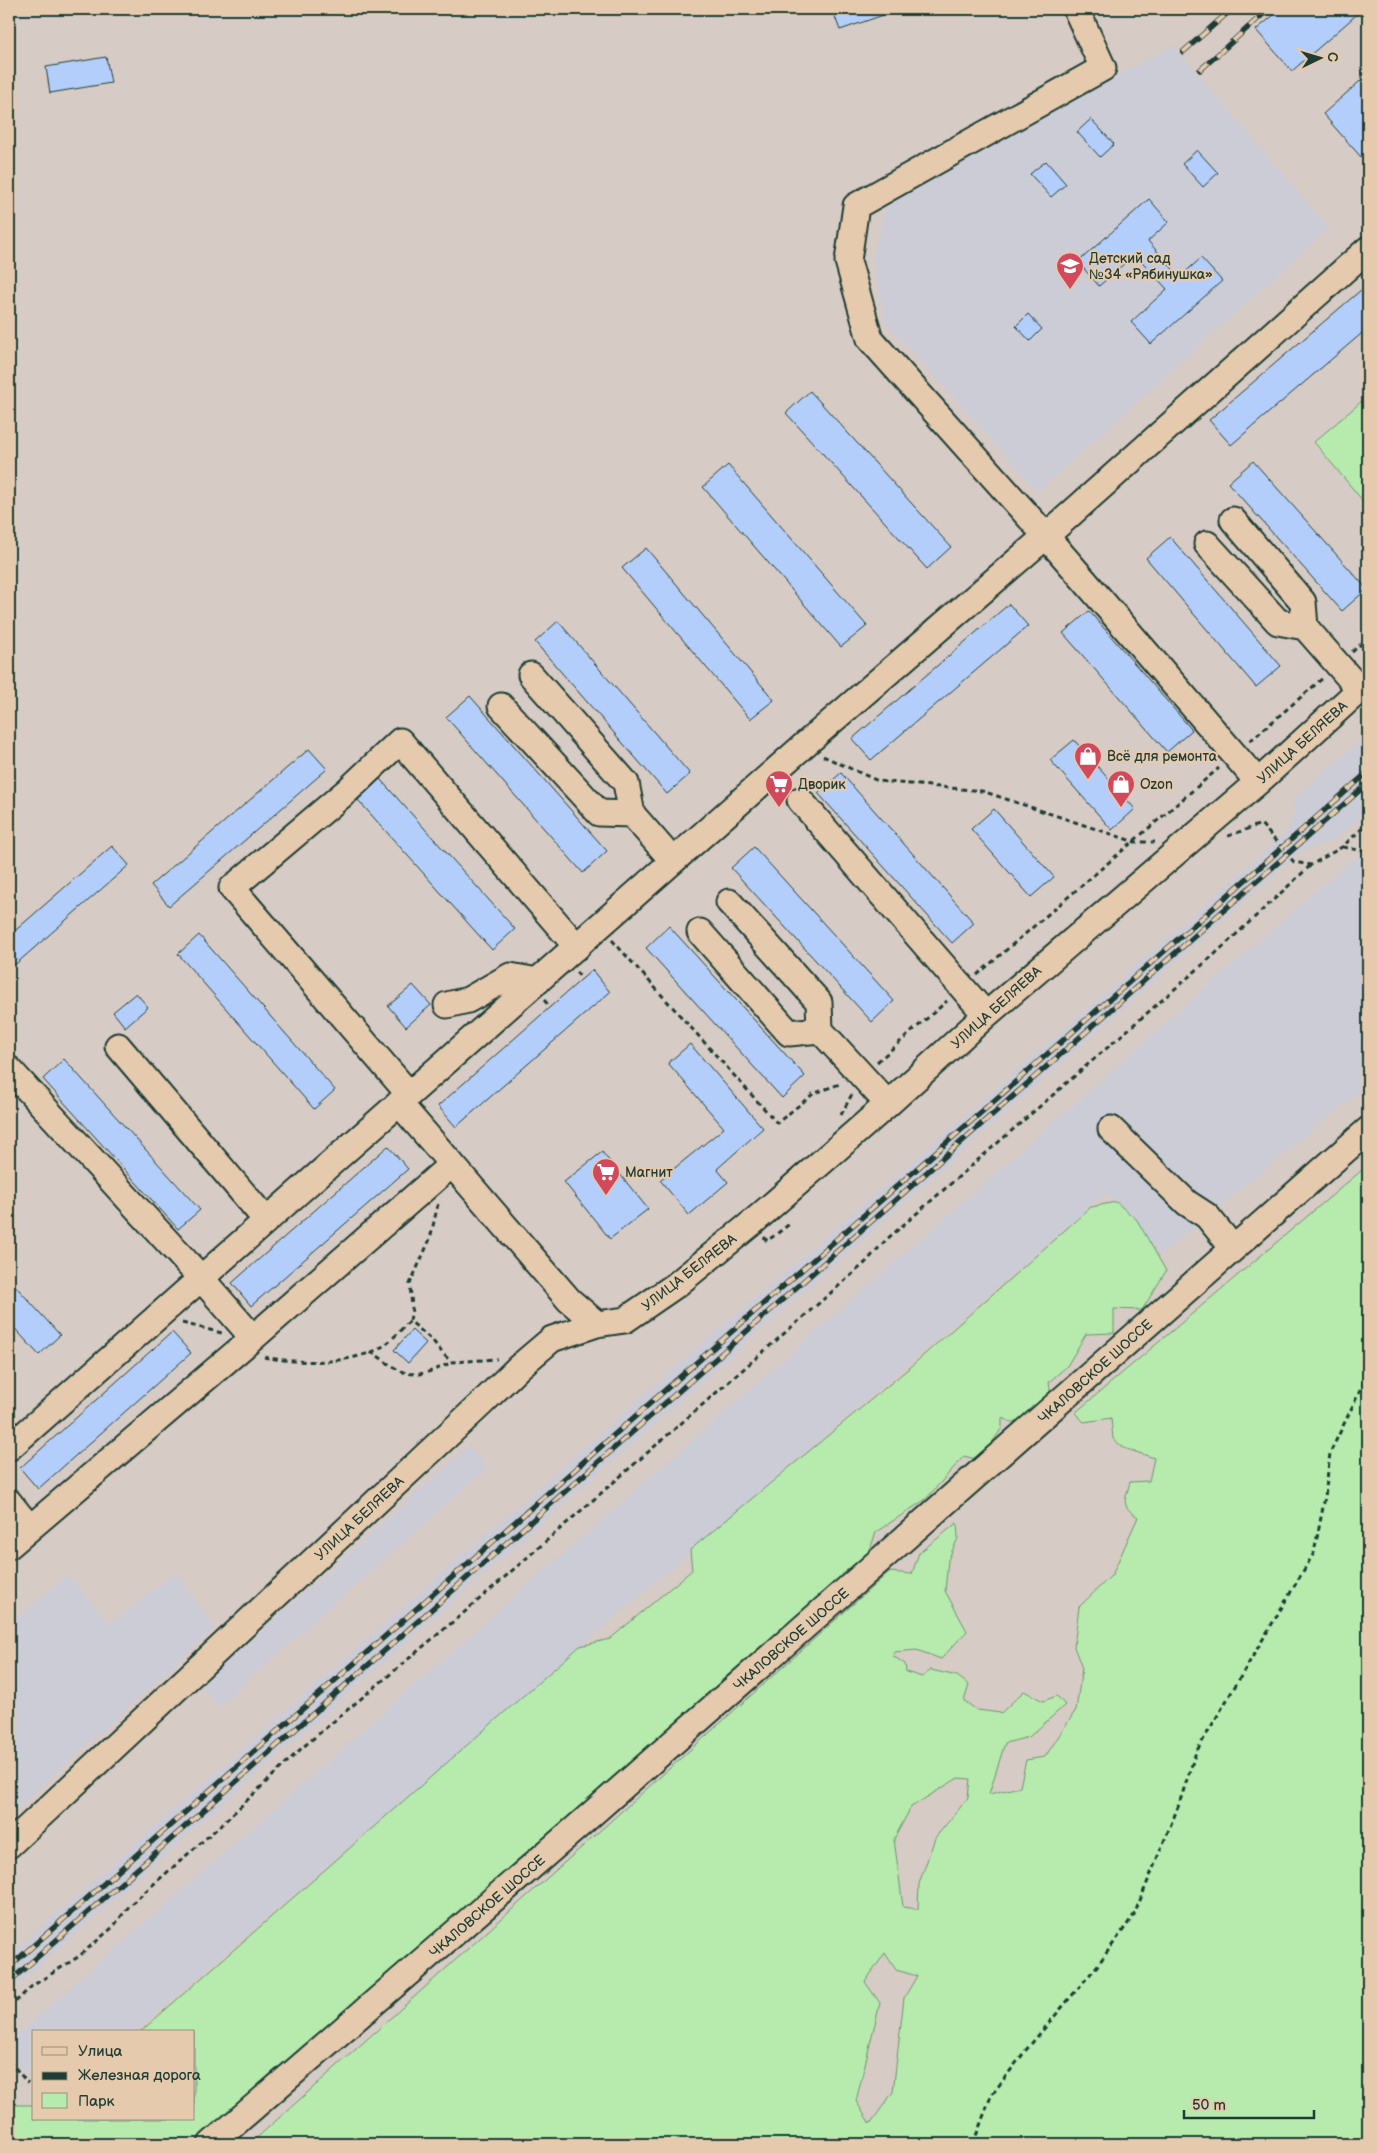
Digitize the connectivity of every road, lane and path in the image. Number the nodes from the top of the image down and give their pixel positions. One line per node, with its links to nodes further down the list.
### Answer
1 (1076, 9): 4 (street)
2 (1368, 250): 4 (street)
3 (1233, 520): 6 (street)
4 (1046, 536): 12 (street); 13 (street)
5 (1207, 544): 6 (street)
6 (1305, 627): 8 (street)
7 (1368, 638): 8 (path)
8 (1338, 665): 10 (street); 13 (path)
9 (531, 675): 16 (street)
10 (1364, 686): 14 (street, УЛИЦА БЕЛЯЕВА)
11 (501, 706): 16 (street)
12 (802, 747): 19 (path); 23 (street)
13 (1235, 755): 14 (street); 19 (path)
14 (1258, 782): 20 (street, УЛИЦА БЕЛЯЕВА)
15 (800, 800): 30 (street)
16 (632, 814): 23 (street)
17 (1368, 823): 21 (path)
18 (1226, 836): 24 (path)
19 (1135, 842): 20 (path); 30 (path)
20 (1184, 843): 32 (street, УЛИЦА БЕЛЯЕВА)
21 (1342, 847): 22 (path); 24 (path)
22 (1368, 857)
23 (673, 861): 26 (street)
24 (1311, 865): 58 (path)
25 (729, 902): 33 (street)
26 (599, 927): 28 (street); 36 (path)
27 (700, 932): 33 (street)
28 (577, 947): 29 (street); 37 (street)
29 (538, 981): 31 (street); 37 (street)
30 (962, 988): 32 (street); 36 (path)
31 (447, 1004)
32 (986, 1015): 38 (street, УЛИЦА БЕЛЯЕВА)
33 (820, 1030): 36 (street)
34 (118, 1046): 43 (street)
35 (9, 1069): 45 (street)
36 (861, 1076): 38 (street); 39 (path)
37 (404, 1098): 42 (street); 43 (street)
38 (888, 1104): 48 (street, УЛИЦА БЕЛЯЕВА)
39 (840, 1118)
40 (1111, 1129): 44 (street)
41 (1368, 1130): 44 (street, ЧКАЛОВСКОЕ ШОССЕ)
42 (451, 1165): 48 (street); 49 (street)
43 (266, 1220): 45 (street)
44 (1233, 1248): 61 (street, ЧКАЛОВСКОЕ ШОССЕ)
45 (200, 1278): 46 (street); 49 (street)
46 (160, 1314): 49 (path); 53 (street)
47 (410, 1321): 50 (path)
48 (597, 1324): 57 (street, УЛИЦА БЕЛЯЕВА)
49 (248, 1342): 50 (path); 55 (street)
50 (370, 1352): 51 (path)
51 (452, 1362)
52 (1368, 1374): 62 (path)
53 (9, 1448)
54 (9, 1502): 55 (street)
55 (30, 1528): 56 (street)
56 (9, 1546)
57 (9, 1845)
58 (9, 2008)
59 (9, 2061): 60 (path)
60 (28, 2083)
61 (211, 2144)
62 (973, 2144)

